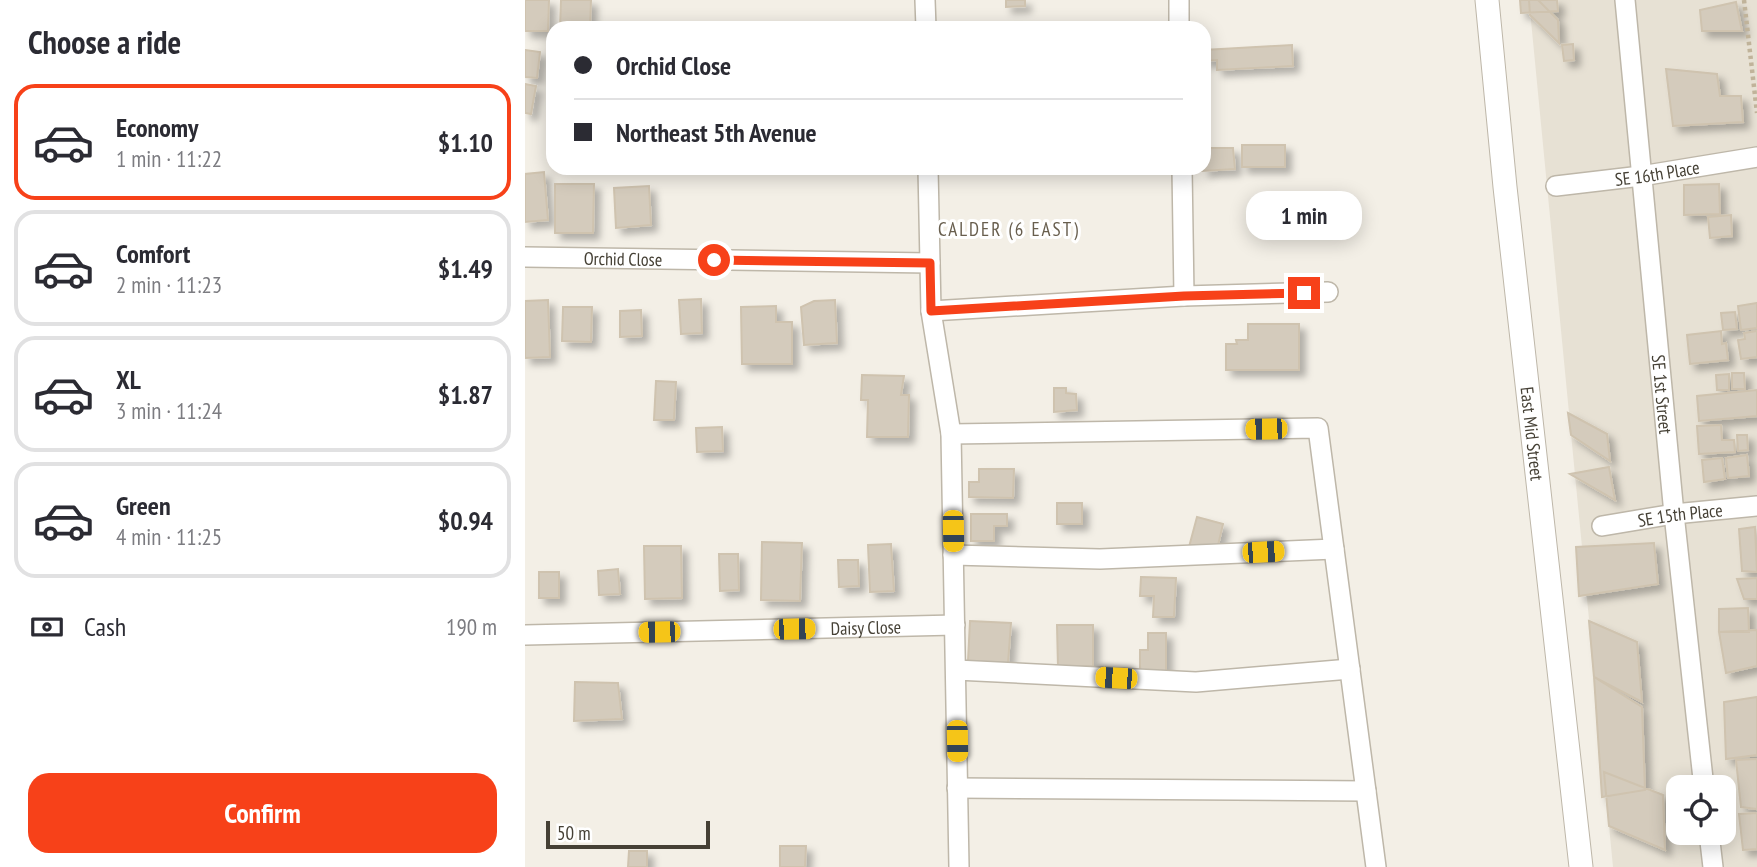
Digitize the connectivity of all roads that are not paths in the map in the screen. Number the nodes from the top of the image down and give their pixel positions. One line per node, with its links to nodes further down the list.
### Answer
1 (925, 0): 5 (street)
2 (1178, 0): 6 (street)
3 (1487, 0): 33 (street, East Mid Street)
4 (1625, 0): 10 (street, SE 1st Street)
5 (926, 21)
6 (1179, 21)
7 (1757, 157): 10 (street, SE 16th Place)
8 (928, 175): 13 (street)
9 (1182, 175): 15 (street)
10 (1641, 176): 11 (street, SE 16th Place); 19 (street, SE 1st Street)
11 (1556, 186)
12 (525, 257): 13 (street, Orchid Close)
13 (930, 263): 16 (street)
14 (1328, 292): 15 (street)
15 (1184, 296): 16 (street)
16 (931, 311): 17 (street)
17 (951, 434): 21 (street); 22 (street)
18 (1757, 506): 19 (street, SE 15th Place)
19 (1674, 514): 20 (street, SE 15th Place); 27 (street, SE 1st Street)
20 (1602, 526)
21 (1334, 548): 22 (street); 25 (street)
22 (953, 555): 23 (street)
23 (955, 625): 24 (street, Daisy Close); 26 (street)
24 (525, 635)
25 (1350, 669): 26 (street); 29 (street)
26 (956, 670): 28 (street)
27 (1703, 775)
28 (957, 788): 29 (street); 31 (street)
29 (1366, 791): 32 (street)
30 (1710, 845): 34 (street)
31 (959, 867)
32 (1376, 867)
33 (1581, 867)
34 (1713, 867)

